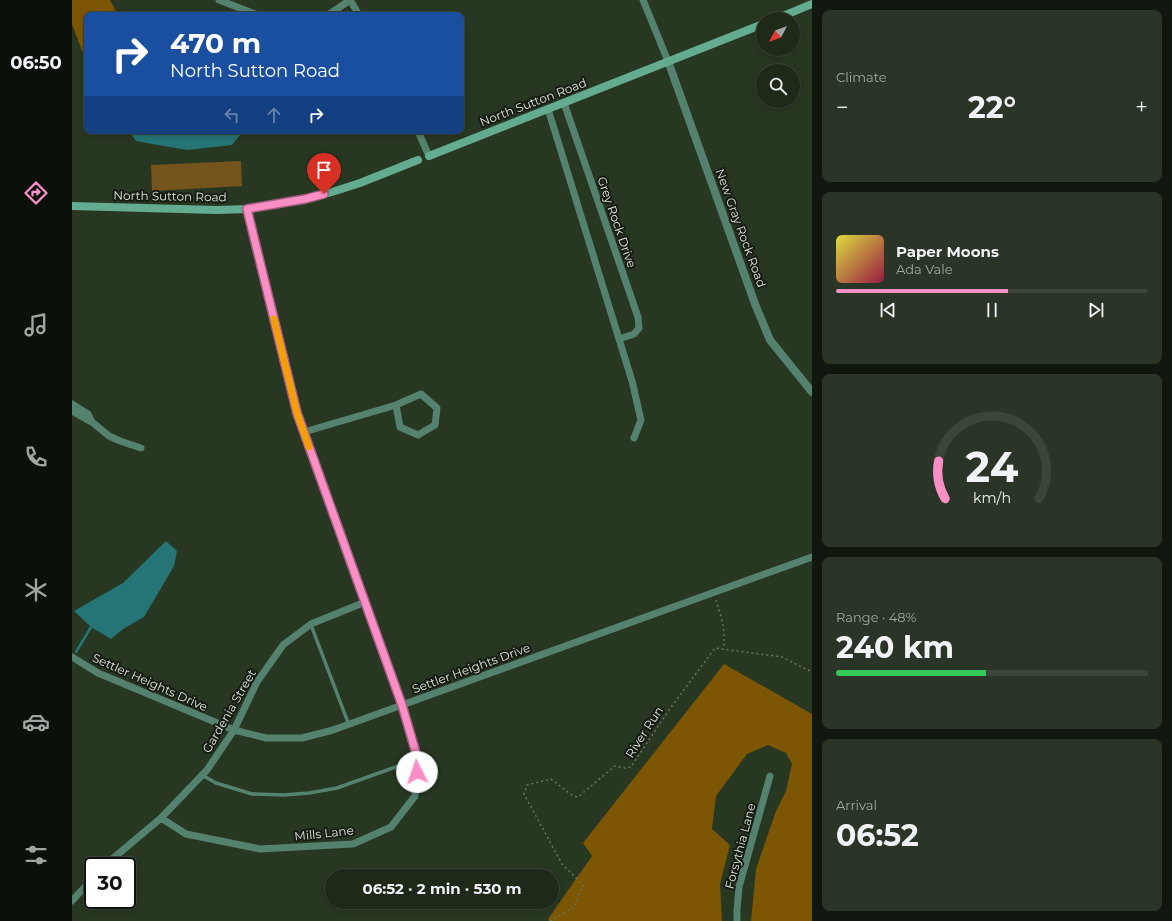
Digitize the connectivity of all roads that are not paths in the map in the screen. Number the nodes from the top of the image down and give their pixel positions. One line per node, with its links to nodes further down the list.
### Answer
1 (219, 0): 5 (street)
2 (350, 0): 6 (street); 7 (street)
3 (643, 0): 10 (street)
4 (812, 4): 8 (main road)
5 (250, 12)
6 (332, 12)
7 (357, 12)
8 (793, 12)
9 (756, 27): 10 (main road, North Sutton Road)
10 (668, 61): 11 (main road, North Sutton Road); 19 (street, New Gray Rock Road)
11 (564, 103): 12 (main road, North Sutton Road); 18 (street, Grey Rock Drive)
12 (548, 109): 14 (main road, North Sutton Road); 18 (street)
13 (419, 134): 14 (street)
14 (429, 156): 15 (street, North Sutton Road)
15 (418, 160): 17 (main road, North Sutton Road)
16 (72, 206): 17 (main road, North Sutton Road)
17 (247, 209): 23 (street, Mills Lane)
18 (619, 339): 24 (street)
19 (812, 392)
20 (72, 404): 22 (street)
21 (396, 405): 21 (street); 23 (street)
22 (76, 410): 25 (street)
23 (304, 432): 27 (street, Mills Lane)
24 (634, 438)
25 (141, 448)
26 (812, 558): 30 (street, Settler Heights Drive)
27 (365, 602): 28 (street, Gardenia Street); 30 (street, Mills Lane)
28 (311, 624): 31 (lane); 32 (street, Gardenia Street)
29 (72, 657): 32 (street, Settler Heights Drive)
30 (402, 705): 31 (street, Settler Heights Drive); 33 (street, Mills Lane)
31 (349, 724): 32 (street, Settler Heights Drive)
32 (234, 730): 34 (street, Gardenia Street)
33 (418, 759): 34 (lane); 36 (street, Mills Lane)
34 (202, 775): 36 (street, Gardenia Street)
35 (770, 776): 40 (street, Forsythia Lane)
36 (160, 818): 37 (street, Gardenia Street)
37 (114, 857)
38 (84, 888): 39 (street)
39 (72, 902)
40 (737, 921)

